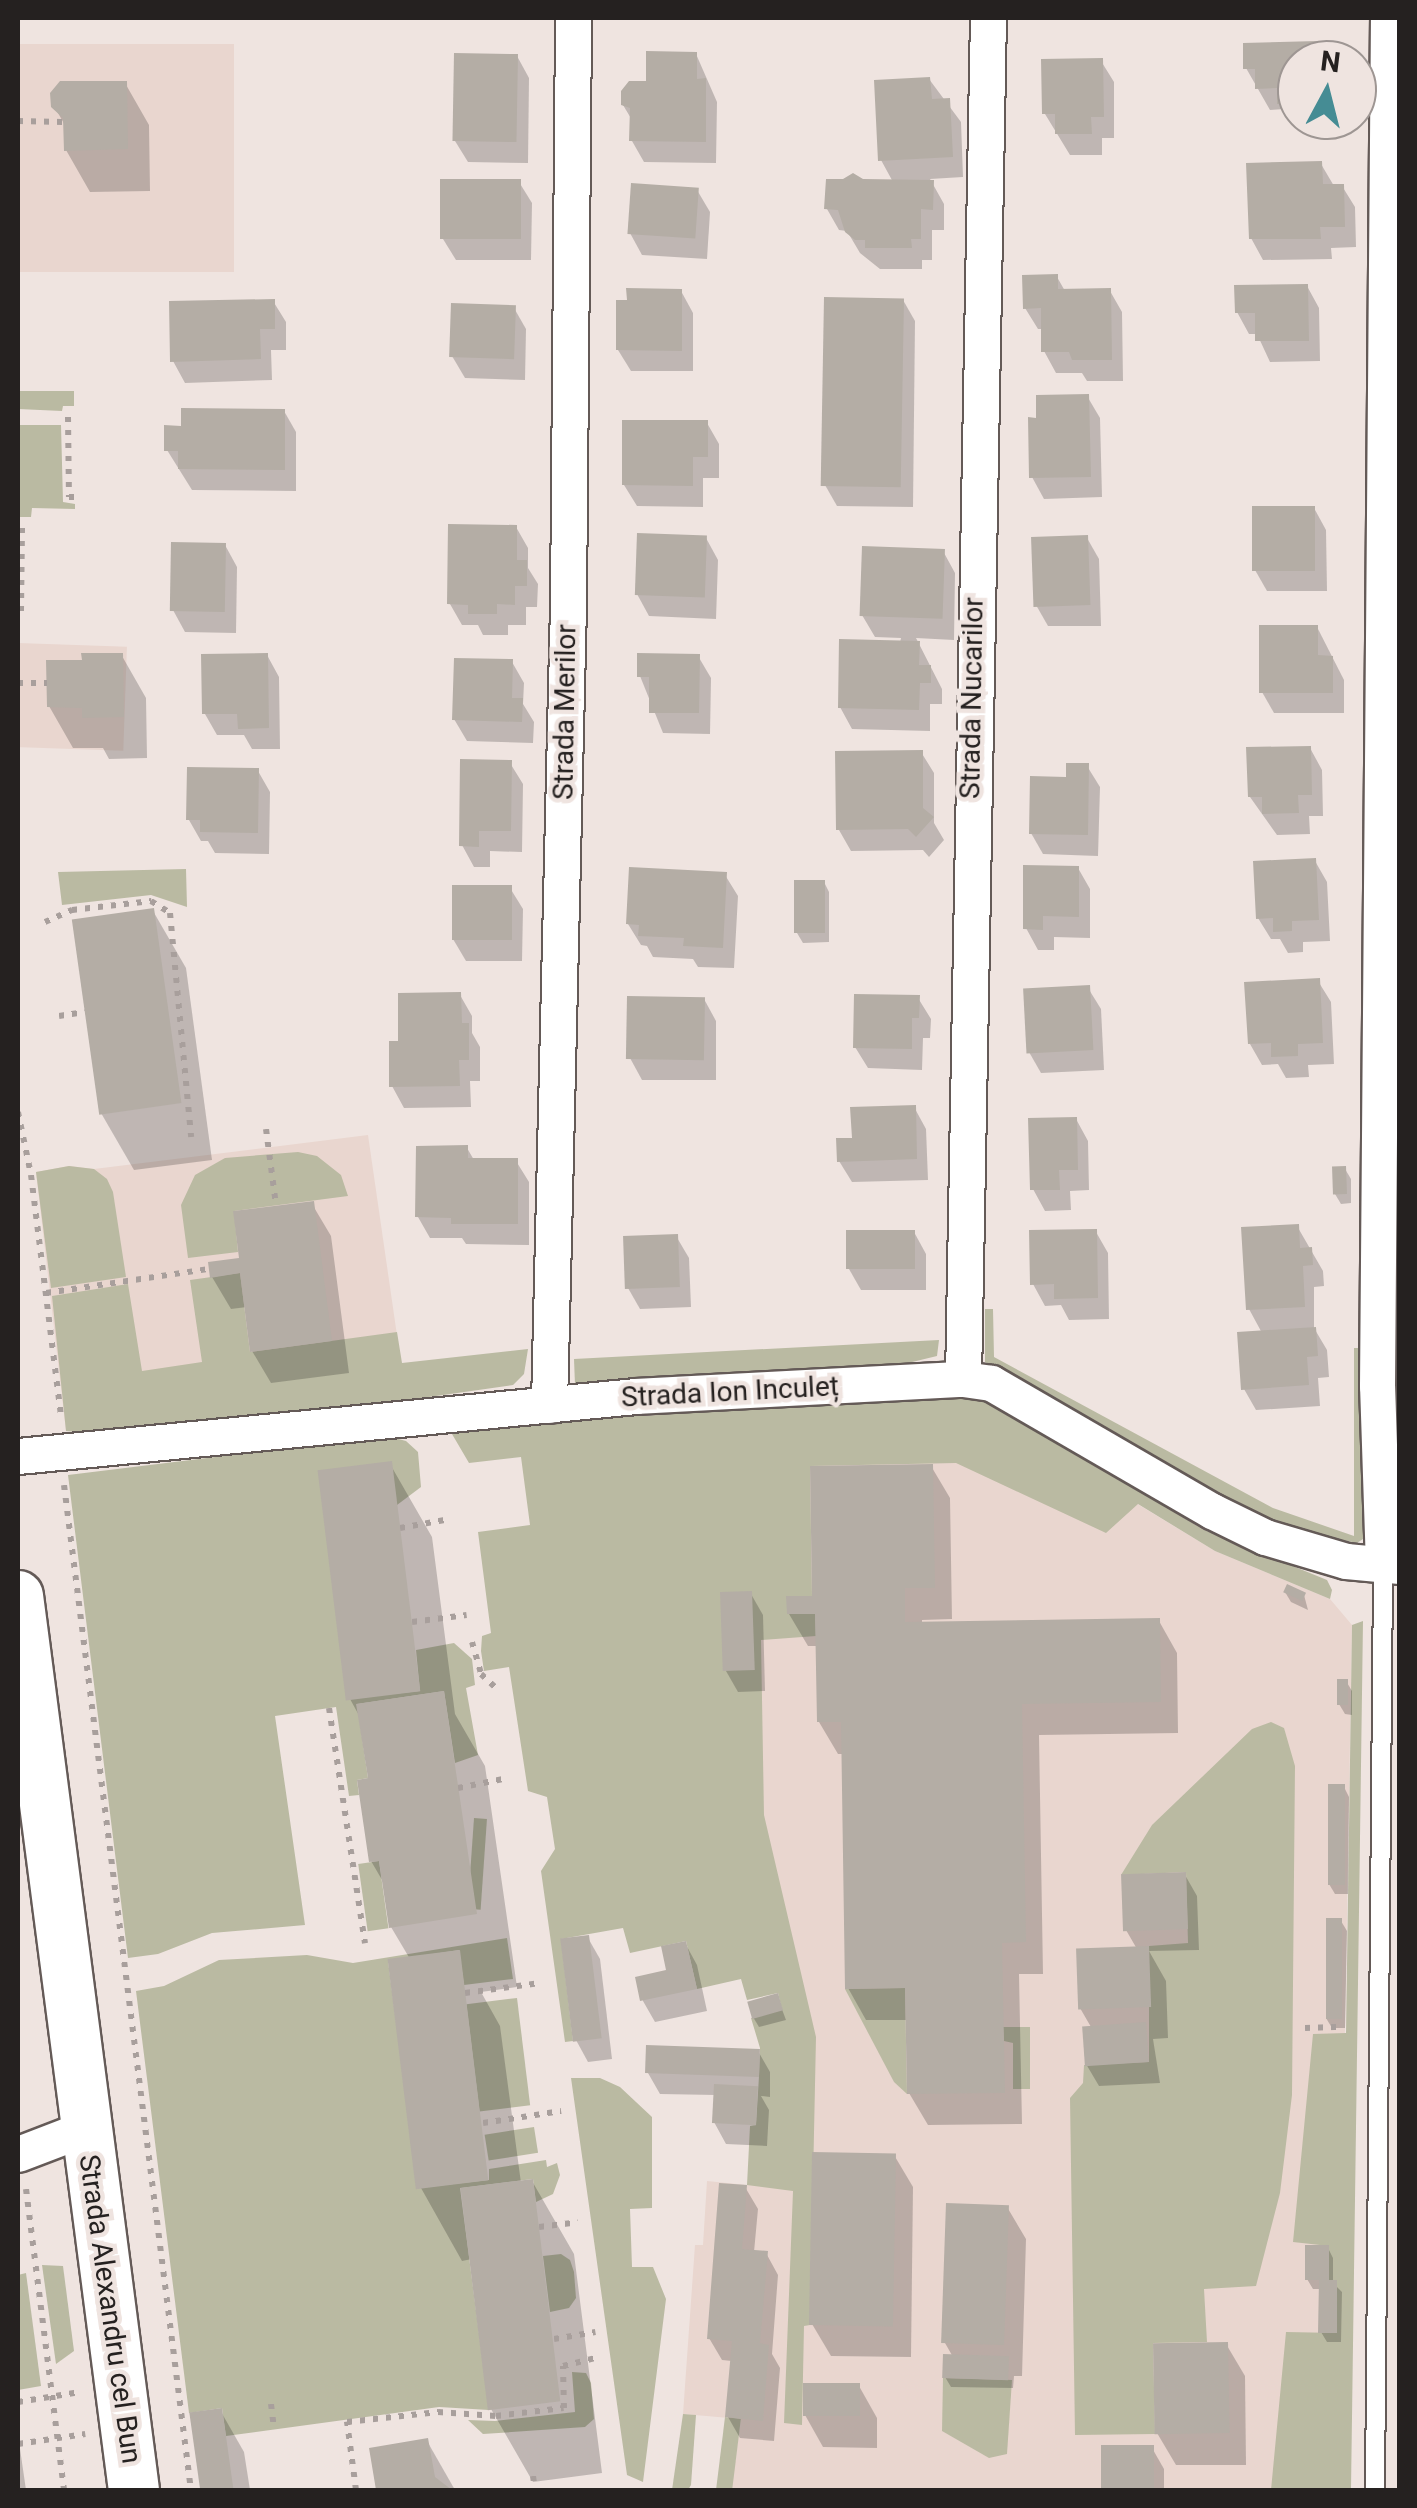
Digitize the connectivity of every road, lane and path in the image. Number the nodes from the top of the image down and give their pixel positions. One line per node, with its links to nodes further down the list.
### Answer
1 (572, 18): 22 (street, Strada Merilor)
2 (988, 18): 21 (street, Strada Nucarilor)
3 (1388, 18): 27 (street)
4 (18, 121): 5 (path)
5 (63, 122)
6 (68, 418): 7 (path)
7 (75, 497)
8 (22, 526): 9 (path)
9 (23, 610)
10 (18, 683): 11 (path)
11 (47, 684)
12 (45, 922): 17 (path)
13 (85, 1012): 14 (path)
14 (59, 1016)
15 (18, 1112): 20 (path)
16 (266, 1128): 18 (path)
17 (191, 1137)
18 (276, 1206)
19 (209, 1269): 20 (path)
20 (46, 1293): 23 (path)
21 (962, 1379): 22 (street, Strada Ion Inculeț); 27 (street, Strada Ion Inculeț)
22 (548, 1406): 23 (street, Strada Ion Inculeț)
23 (63, 1452): 24 (street, Strada Ion Inculeț); 60 (path)
24 (18, 1456)
25 (450, 1519): 26 (path)
26 (400, 1528)
27 (1391, 1566): 63 (lane)
28 (18, 1596): 43 (main road, Strada Alexandru cel Bun)
29 (467, 1615): 30 (path)
30 (412, 1622)
31 (472, 1642): 32 (path)
32 (495, 1686)
33 (329, 1708): 36 (path)
34 (508, 1778): 35 (path)
35 (458, 1788)
36 (366, 1943)
37 (540, 1983): 38 (path)
38 (465, 1993)
39 (1342, 2027): 40 (path)
40 (1305, 2028)
41 (561, 2111): 42 (path)
42 (482, 2123)
43 (86, 2128): 44 (street, Strada Alexandru cel Bun); 53 (main road, Strada Alexandru cel Bun)
44 (19, 2153): 50 (path)
45 (578, 2222): 46 (path)
46 (539, 2227)
47 (595, 2332): 48 (path)
48 (554, 2339)
49 (599, 2356): 61 (path)
50 (52, 2397): 51 (path); 53 (path); 55 (path)
51 (18, 2402)
52 (271, 2404): 54 (path)
53 (123, 2406): 55 (path); 59 (main road, Strada Alexandru cel Bun)
54 (274, 2429)
55 (58, 2438): 56 (path); 58 (path)
56 (18, 2444)
57 (533, 2476): 62 (path)
58 (64, 2490)
59 (134, 2490)
60 (191, 2490)
61 (355, 2490)
62 (535, 2490)
63 (1375, 2490)

